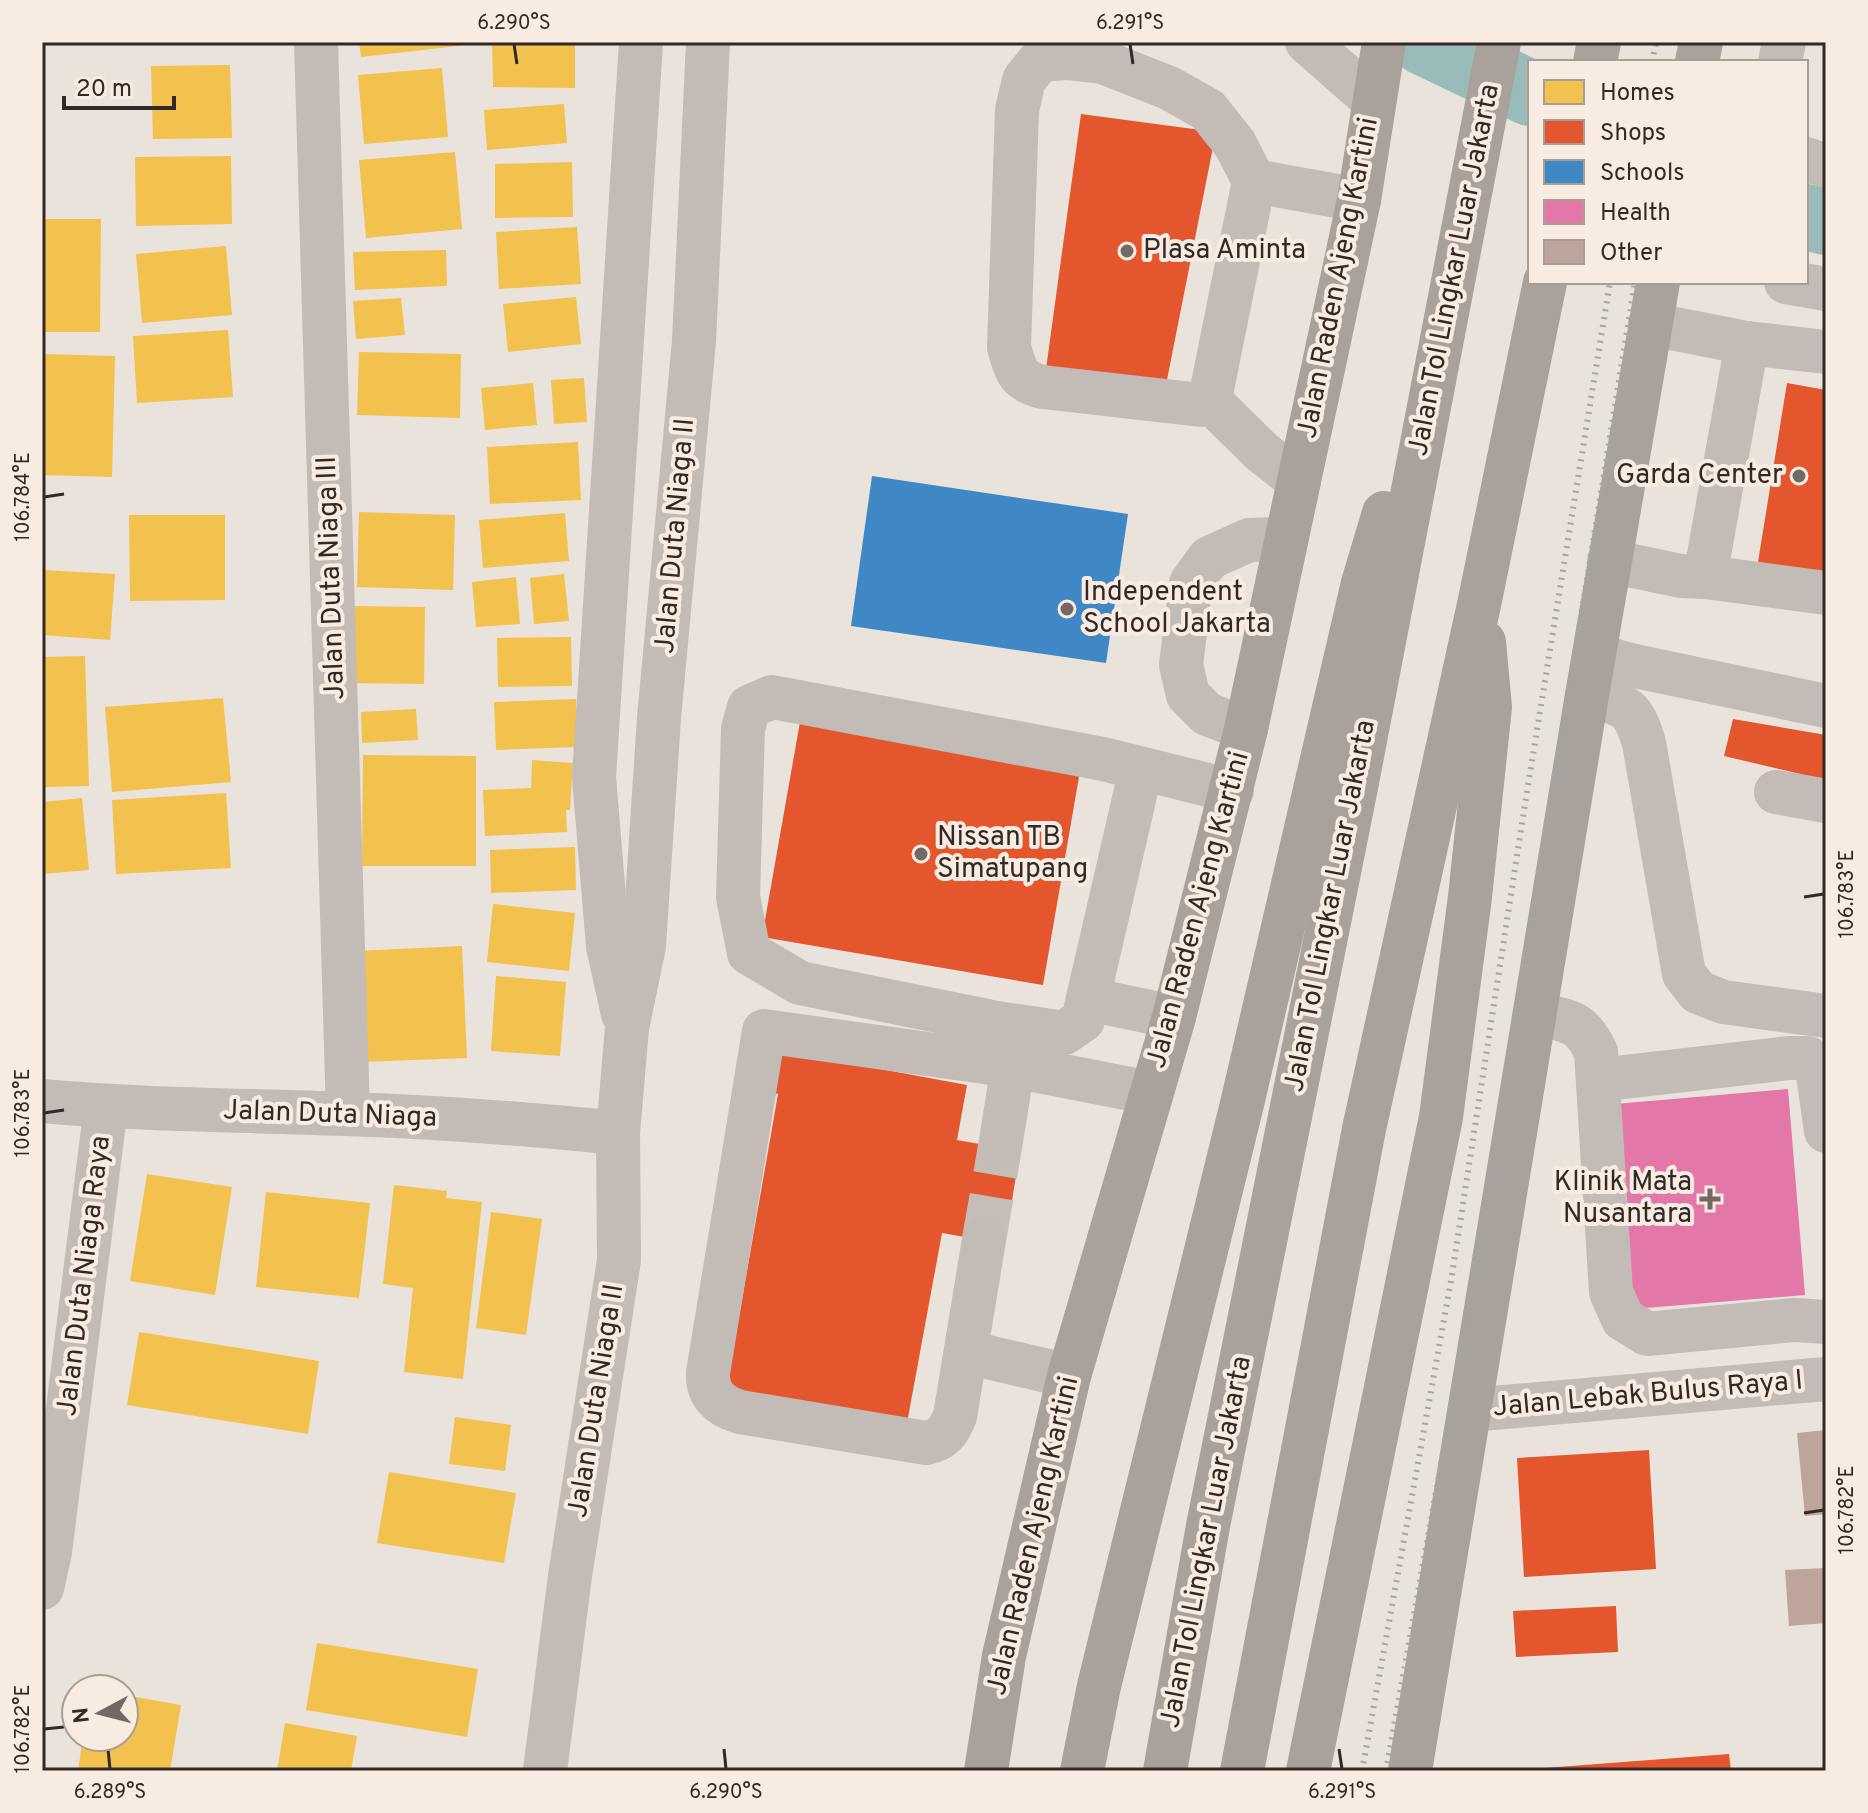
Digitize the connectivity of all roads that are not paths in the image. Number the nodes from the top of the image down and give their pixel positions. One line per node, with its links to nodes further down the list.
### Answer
1 (316, 42): 41 (street, Jalan Duta Niaga III)
2 (641, 42): 35 (street, Jalan Duta Niaga II)
3 (708, 42): 35 (street, Jalan Duta Niaga II)
4 (1307, 42): 6 (street)
5 (1499, 42): 13 (highway, Jalan Tol Lingkar Luar Jakarta)
6 (1378, 73): 8 (highway, Jalan Raden Ajeng Kartini)
7 (1254, 181): 8 (street); 17 (street); 17 (street)
8 (1359, 200): 18 (highway, Jalan Raden Ajeng Kartini)
9 (1545, 284): 23 (highway)
10 (1658, 284): 14 (highway)
11 (1797, 284): 12 (street)
12 (1826, 289)
13 (1446, 313): 54 (highway); 55 (highway, Jalan Tol Lingkar Luar Jakarta)
14 (1650, 324): 15 (street); 20 (highway)
15 (1747, 343): 16 (street); 21 (street)
16 (1826, 352)
17 (1208, 399): 18 (street)
18 (1299, 481): 19 (highway, Jalan Raden Ajeng Kartini)
19 (1286, 539): 26 (highway, Jalan Raden Ajeng Kartini); 26 (street)
20 (1609, 561): 21 (street); 24 (highway)
21 (1705, 577): 22 (street)
22 (1826, 593)
23 (1480, 600): 56 (highway); 57 (highway)
24 (1590, 675): 25 (street); 32 (highway); 33 (street)
25 (1826, 706)
26 (1246, 729): 28 (highway, Jalan Raden Ajeng Kartini)
27 (1141, 769): 28 (street); 31 (street); 31 (street)
28 (1232, 791): 34 (highway, Jalan Raden Ajeng Kartini)
29 (1776, 792): 30 (street)
30 (1826, 801)
31 (1088, 999): 34 (street)
32 (1536, 1014): 37 (street); 50 (highway)
33 (1826, 1016)
34 (1174, 1017): 38 (highway, Jalan Raden Ajeng Kartini)
35 (627, 1028): 43 (street, Jalan Duta Niaga II)
36 (1013, 1066): 38 (street); 44 (street); 47 (street)
37 (1598, 1080): 42 (street); 46 (street)
38 (1151, 1093): 48 (highway, Jalan Raden Ajeng Kartini)
39 (42, 1101): 40 (street, Jalan Duta Niaga)
40 (106, 1106): 41 (street, Jalan Duta Niaga); 51 (street, Jalan Duta Niaga Raya)
41 (348, 1114): 43 (street, Jalan Duta Niaga)
42 (1826, 1131)
43 (618, 1133): 52 (street, Jalan Duta Niaga II)
44 (1000, 1147)
45 (984, 1240): 47 (street)
46 (1822, 1322): 49 (street)
47 (966, 1352): 48 (street)
48 (1069, 1376): 53 (highway, Jalan Raden Ajeng Kartini)
49 (1826, 1379): 50 (street, Jalan Lebak Bulus Raya I)
50 (1470, 1410): 58 (highway)
51 (42, 1588)
52 (545, 1771)
53 (986, 1771)
54 (1082, 1771)
55 (1165, 1771)
56 (1242, 1771)
57 (1308, 1771)
58 (1410, 1771)

